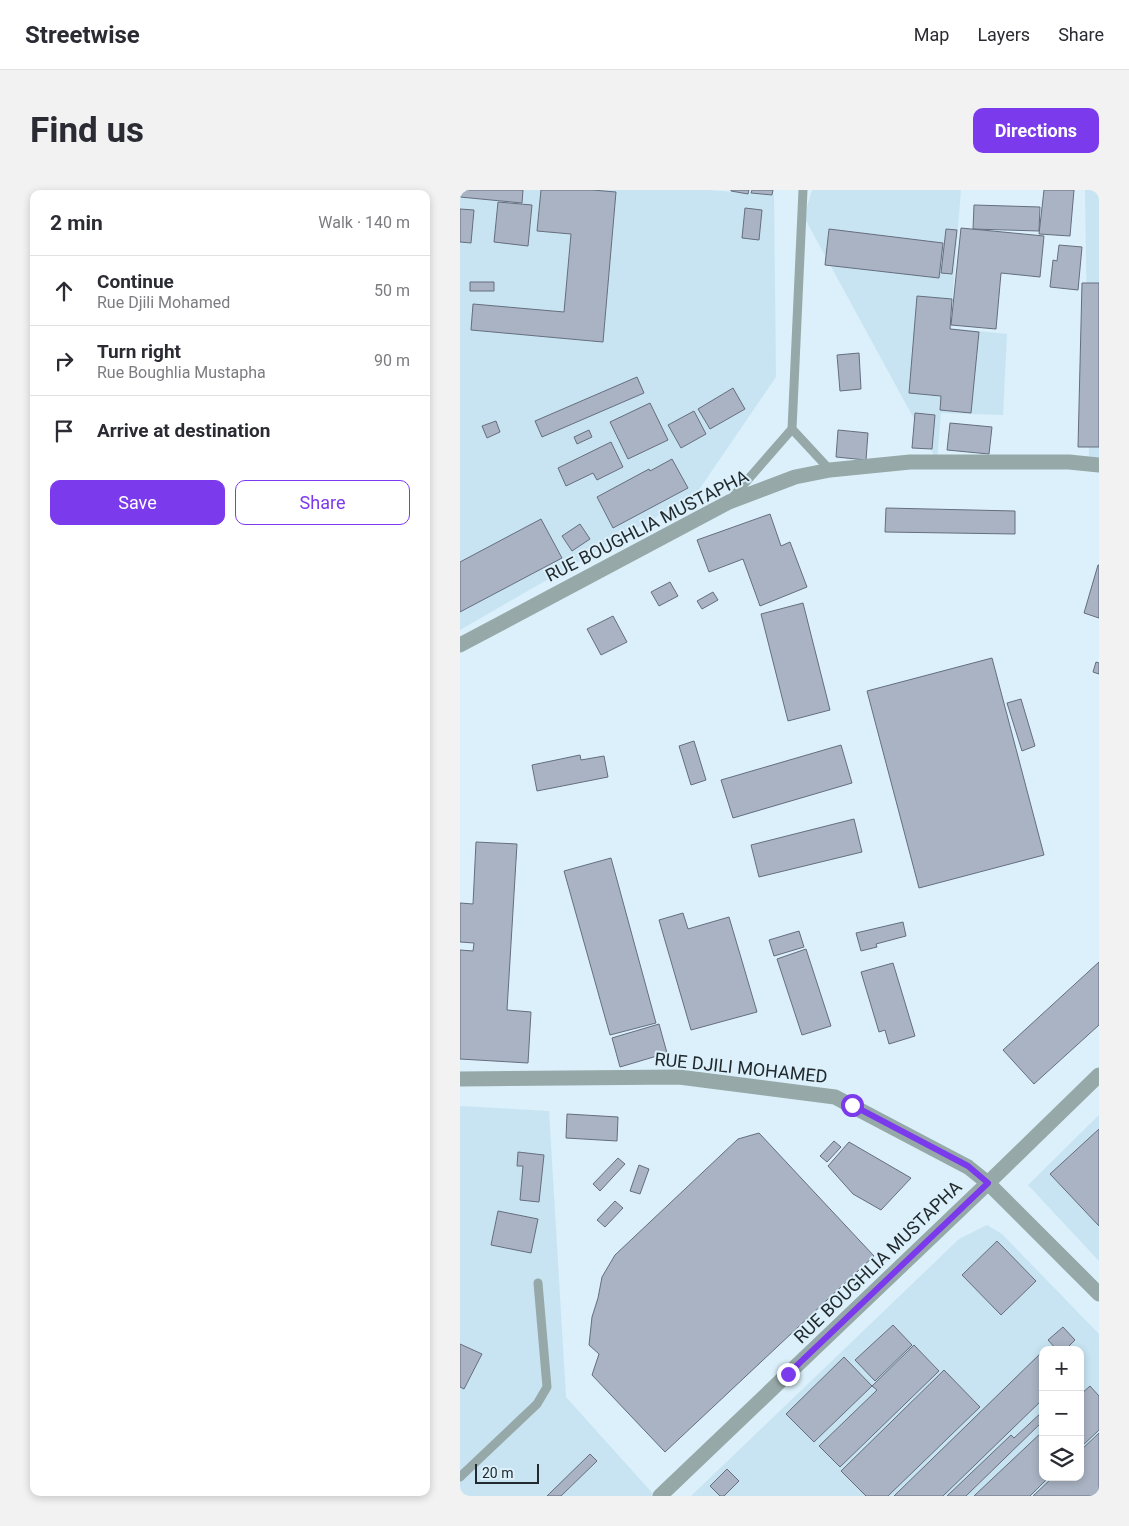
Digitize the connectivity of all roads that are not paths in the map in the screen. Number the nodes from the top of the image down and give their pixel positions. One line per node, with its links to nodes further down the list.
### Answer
1 (803, 190): 2 (lane)
2 (792, 429): 4 (lane); 5 (lane)
3 (1099, 464): 4 (street, RUE BOUGHLIA MUSTAPHA)
4 (830, 470): 5 (street, RUE BOUGHLIA MUSTAPHA)
5 (729, 502): 6 (street, RUE BOUGHLIA MUSTAPHA)
6 (460, 645)
7 (1099, 1075): 9 (street, RUE BOUGHLIA MUSTAPHA)
8 (460, 1079): 9 (street, RUE DJILI MOHAMED)
9 (988, 1183): 11 (street, RUE DJILI MOHAMED); 13 (street, RUE BOUGHLIA MUSTAPHA)
10 (538, 1283): 12 (lane)
11 (1099, 1294)
12 (460, 1477)
13 (660, 1496)

